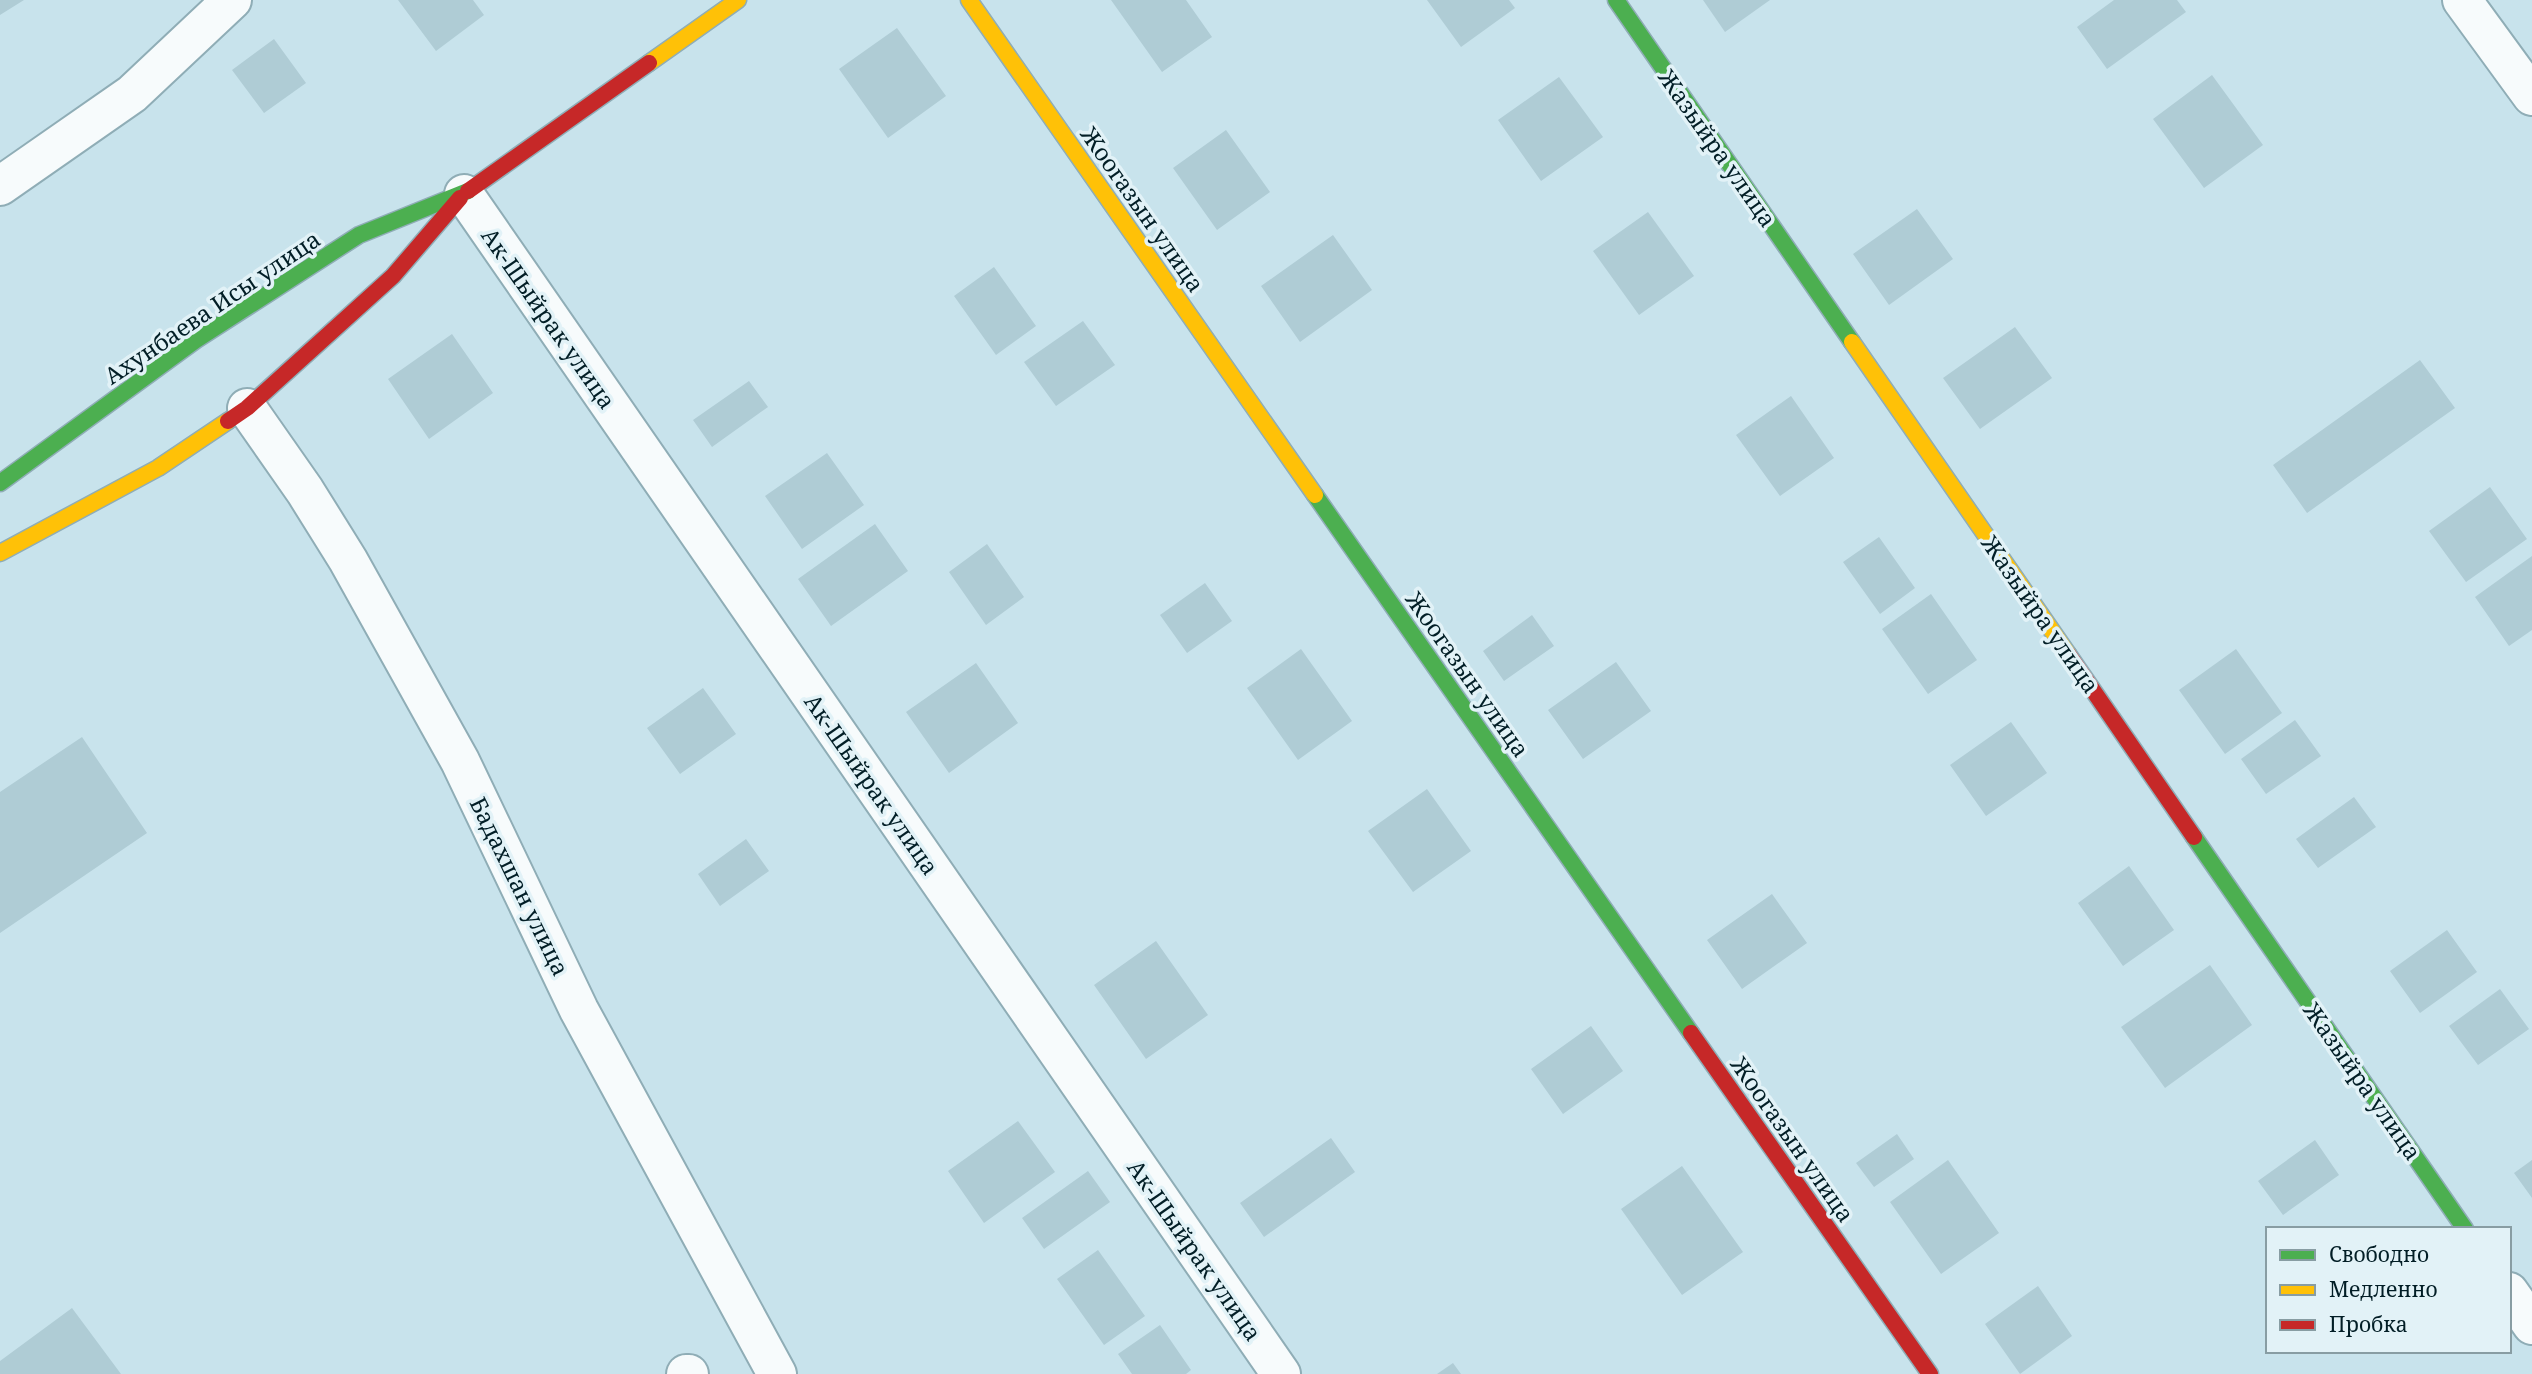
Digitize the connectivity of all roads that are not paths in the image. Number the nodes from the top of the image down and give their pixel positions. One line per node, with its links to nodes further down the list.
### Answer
1 (232, 0): 7 (street)
2 (738, 0): 8 (street, Ахунбаева Исы улица)
3 (969, 0): 17 (street, Жоогазын улица)
4 (1616, 0): 12 (street, Жазыйра улица)
5 (2462, 0): 6 (street)
6 (2532, 96)
7 (0, 186)
8 (464, 194): 9 (street, Ахунбаева Исы улица); 10 (street, Ахунбаева Исы улица); 16 (street, Ак-Шыйрак улица)
9 (247, 408): 11 (street, Ахунбаева Исы улица); 15 (street, Бадахшан улица)
10 (0, 483)
11 (0, 553)
12 (2464, 1227)
13 (2511, 1296): 14 (street)
14 (2532, 1325)
15 (777, 1374)
16 (1281, 1374)
17 (1930, 1374)

